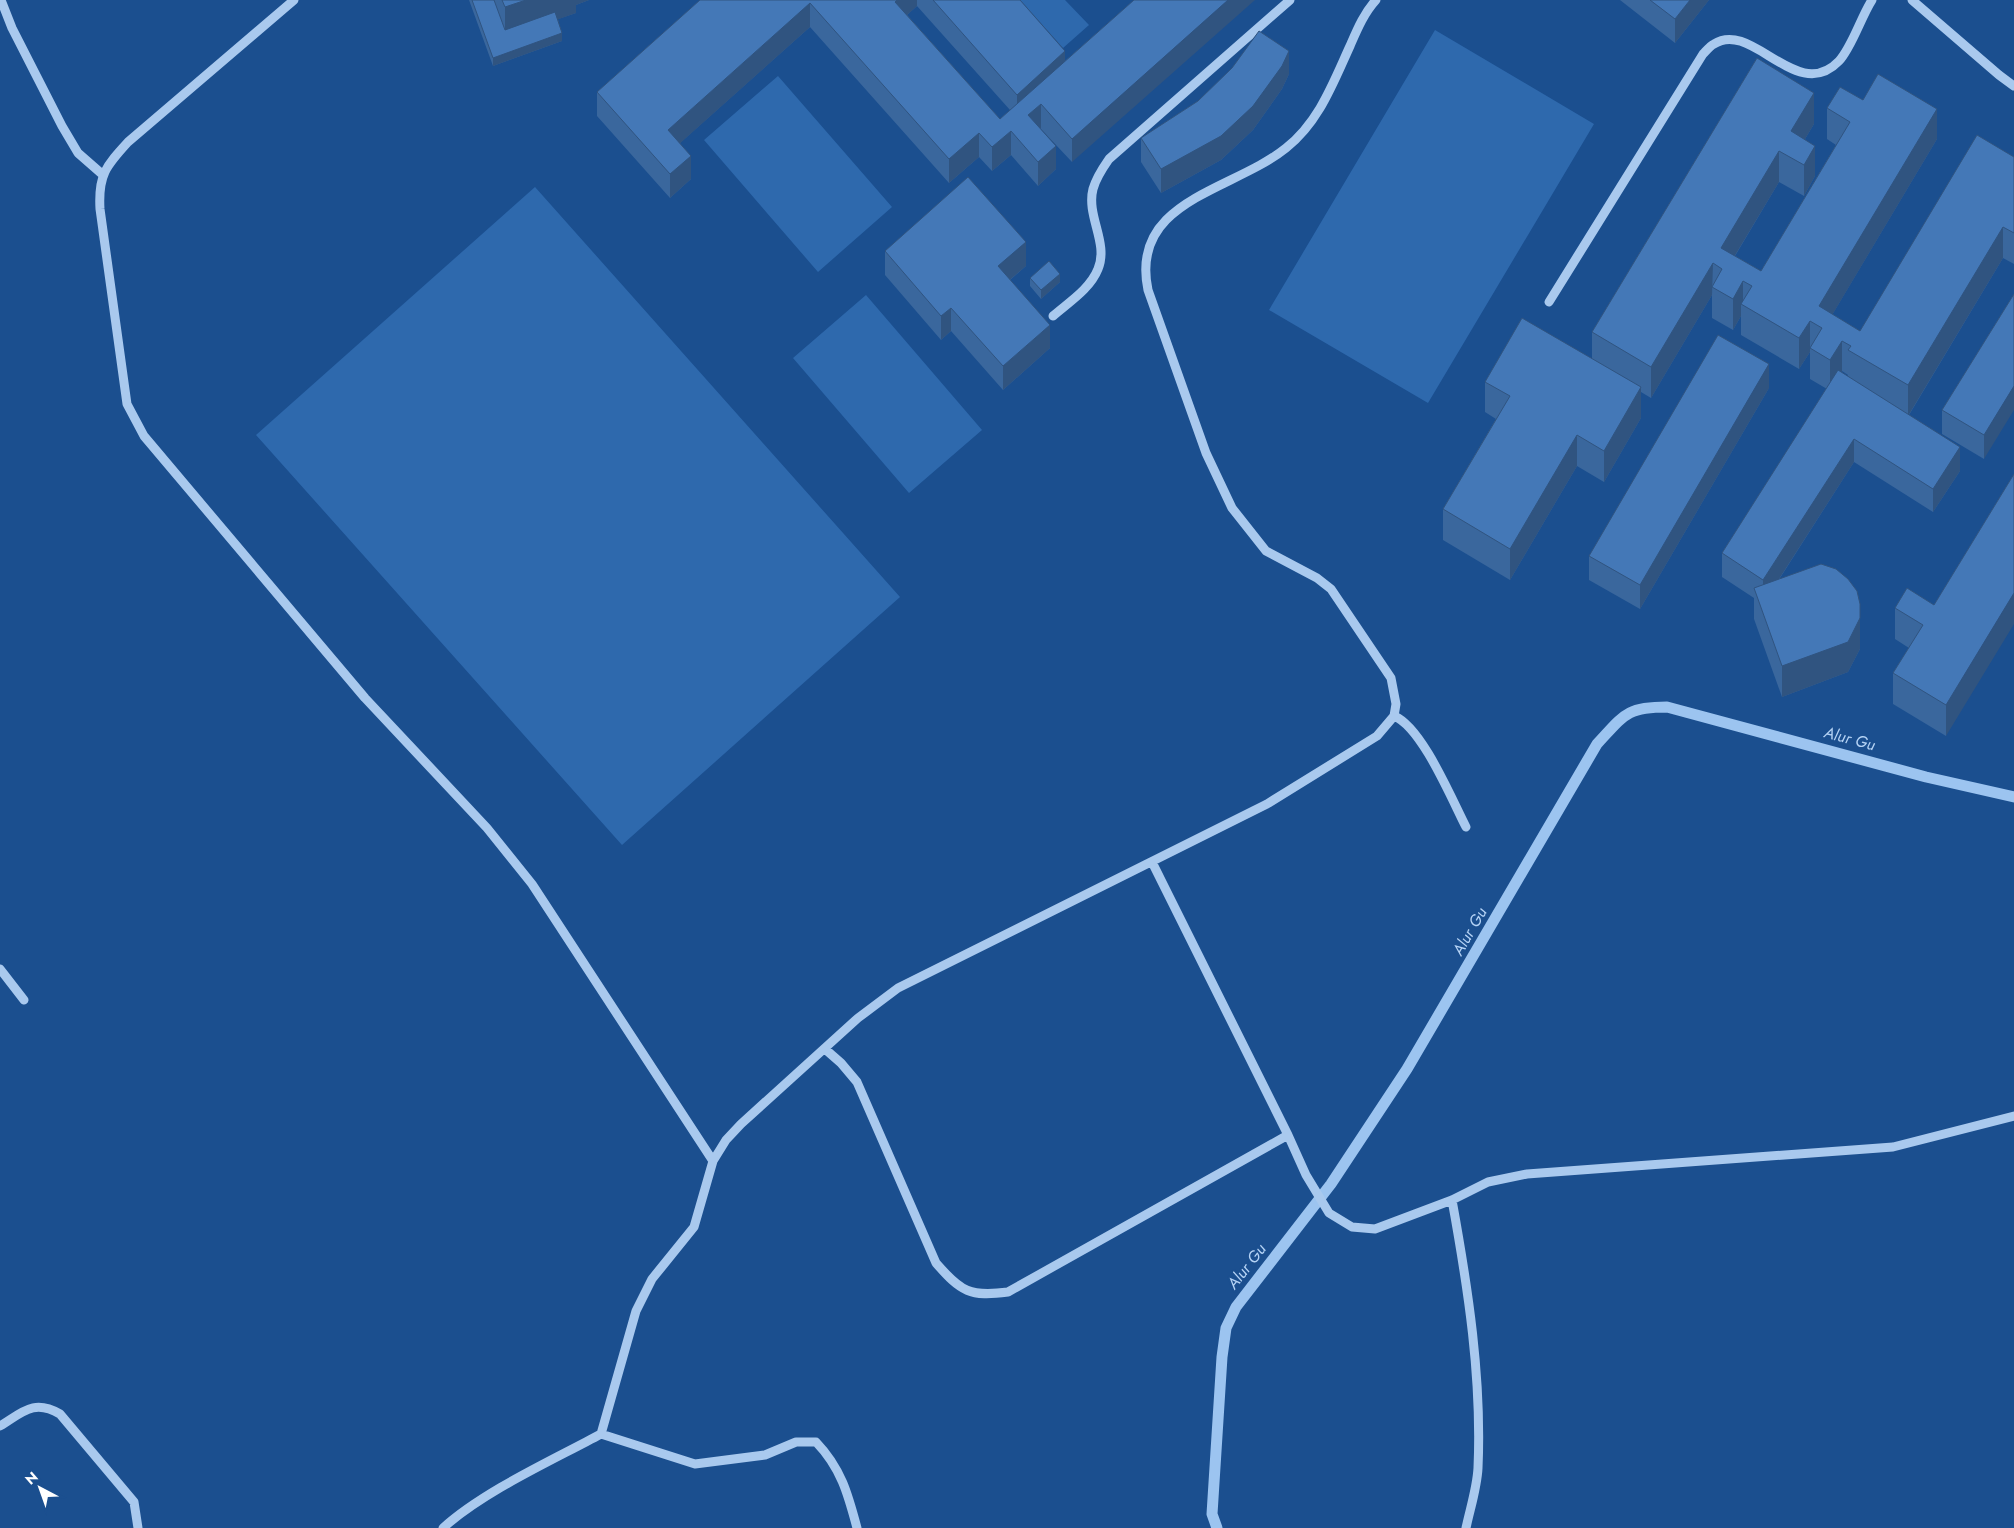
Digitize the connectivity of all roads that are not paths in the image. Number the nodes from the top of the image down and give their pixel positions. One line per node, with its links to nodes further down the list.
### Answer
1 (1, 0): 8 (street)
2 (294, 0): 8 (street)
3 (1290, 0): 10 (street)
4 (1376, 0): 11 (street)
5 (1872, 0): 9 (street)
6 (1912, 0): 7 (street)
7 (2014, 86)
8 (102, 174): 19 (street)
9 (1549, 302)
10 (1053, 316)
11 (1394, 716): 12 (street); 13 (street)
12 (1466, 828)
13 (1152, 862): 16 (street); 18 (street)
14 (0, 968): 15 (street)
15 (24, 1000)
16 (825, 1049): 18 (street); 19 (street)
17 (2014, 1116): 20 (street)
18 (1288, 1135): 20 (street)
19 (713, 1161): 22 (street)
20 (1452, 1200): 26 (street)
21 (0, 1426): 23 (street)
22 (601, 1434): 24 (street); 25 (street)
23 (138, 1528)
24 (443, 1528)
25 (857, 1528)
26 (1466, 1528)

